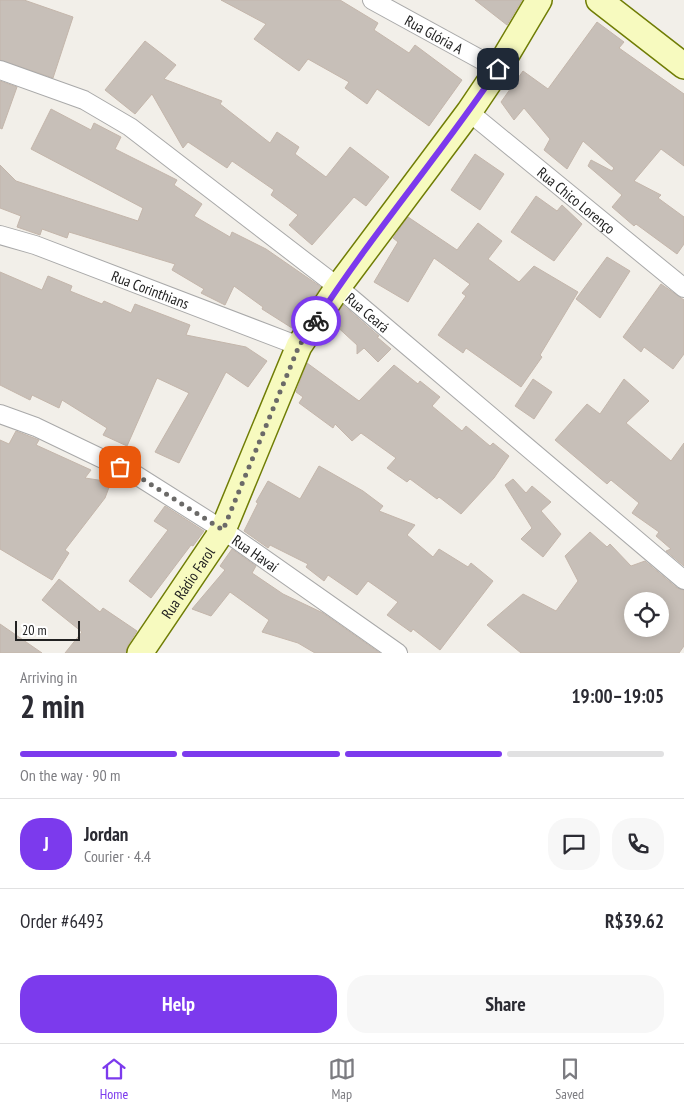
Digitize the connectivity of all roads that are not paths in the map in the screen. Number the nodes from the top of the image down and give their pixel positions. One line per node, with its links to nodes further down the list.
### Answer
1 (372, 0): 5 (street, Rua Glória A)
2 (539, 0): 5 (street, Rua Rádio Farol)
3 (599, 0): 4 (street)
4 (684, 66)
5 (498, 69): 7 (street, Rua Rádio Farol)
6 (0, 70): 9 (street, Rua Ceará)
7 (469, 112): 9 (street, Rua Rádio Farol); 10 (street, Rua Chico Lorenço)
8 (0, 235): 11 (street, Rua Corinthians)
9 (338, 287): 11 (street, Rua Rádio Farol); 14 (street, Rua Ceará)
10 (684, 288)
11 (299, 346): 13 (street, Rua Rádio Farol)
12 (0, 414): 13 (street, Rua Havaí)
13 (223, 530): 15 (street, Rua Rádio Farol); 16 (street, Rua Havaí)
14 (684, 580)
15 (140, 653)
16 (398, 653)

